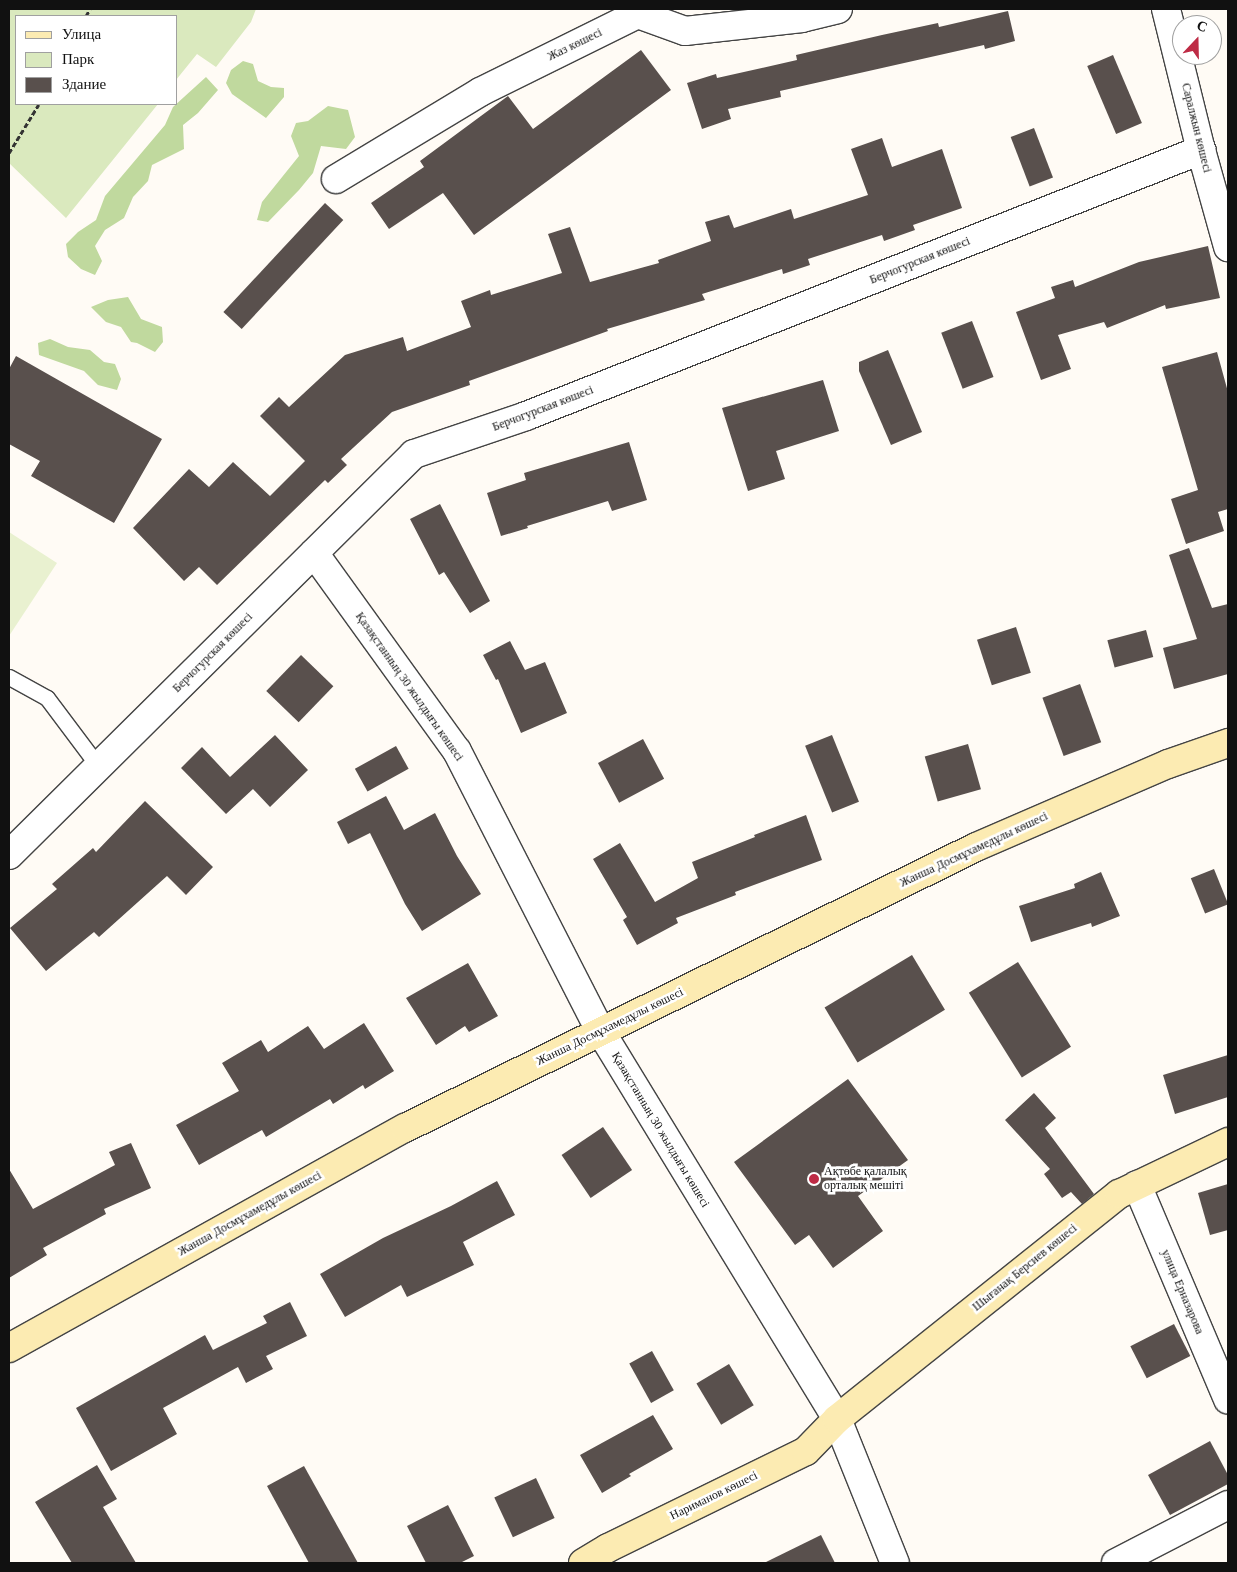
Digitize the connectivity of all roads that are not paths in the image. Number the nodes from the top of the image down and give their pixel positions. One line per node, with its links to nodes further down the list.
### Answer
1 (838, 9): 4 (street, Жаз көшесі)
2 (1166, 9): 3 (street, Саралжын көшесі)
3 (1201, 150): 5 (street, Саралжын көшесі); 6 (street, Берчогурская көшесі)
4 (336, 179)
5 (1228, 247)
6 (314, 553): 9 (street, Берчогурская көшесі); 11 (street, Қазақстанның 30 жылдығы көшесі)
7 (9, 677): 9 (lane)
8 (1228, 743): 11 (street, Жанша Досмұхамедұлы көшесі)
9 (98, 766): 10 (street, Берчогурская көшесі)
10 (9, 855)
11 (600, 1032): 14 (street, Жанша Досмұхамедұлы көшесі); 16 (street, Қазақстанның 30 жылдығы көшесі)
12 (1228, 1142): 13 (street, Шығанақ Берсиев көшесі)
13 (1137, 1185): 15 (street, улица Ерназарова); 16 (street, Шығанақ Берсиев көшесі)
14 (9, 1348)
15 (1228, 1399)
16 (837, 1419): 18 (street, Нариманов көшесі); 19 (street, Қазақстанның 30 жылдығы көшесі)
17 (1228, 1505): 20 (street)
18 (583, 1563)
19 (894, 1563)
20 (1116, 1563)

